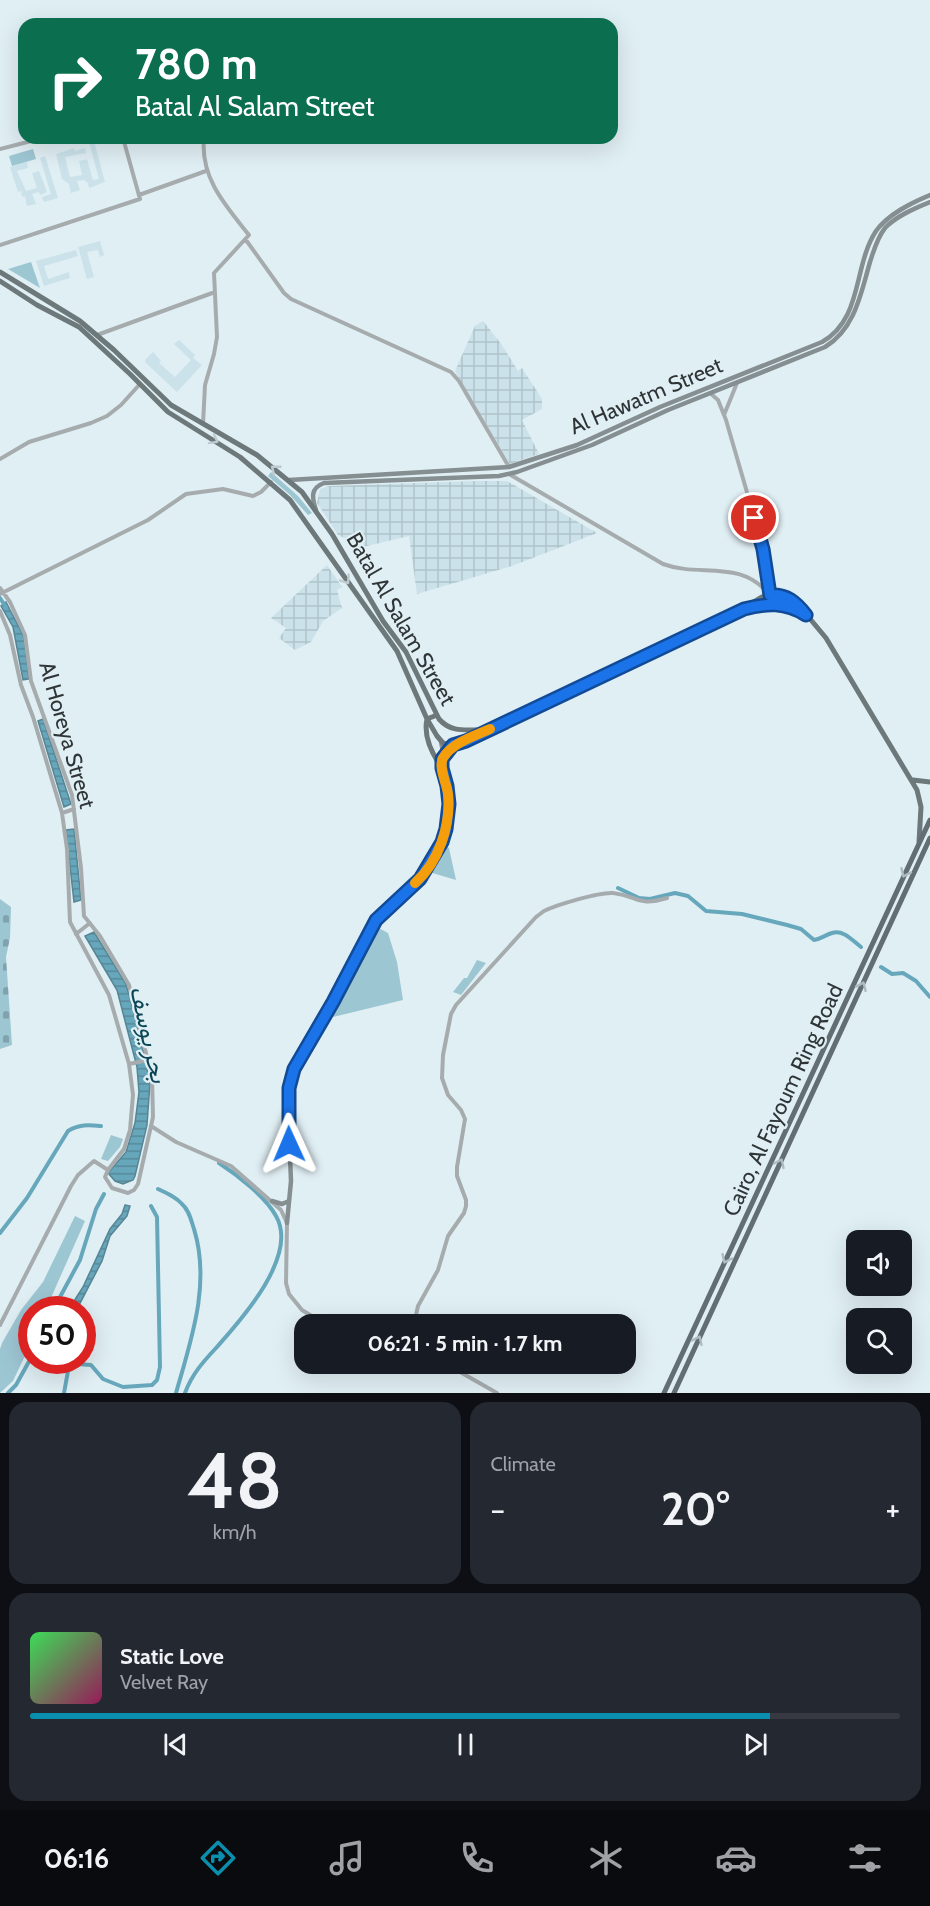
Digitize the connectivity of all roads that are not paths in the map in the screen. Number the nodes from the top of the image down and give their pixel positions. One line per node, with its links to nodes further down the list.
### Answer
1 (20, 144): 4 (street)
2 (125, 144): 7 (street)
3 (204, 144): 5 (street)
4 (0, 149)
5 (206, 171): 7 (street); 9 (street)
6 (930, 195): 22 (main road, Al Hawatm Street)
7 (139, 197): 10 (street)
8 (930, 202): 22 (main road, Al Hawatm Street)
9 (246, 240): 14 (street); 32 (street)
10 (0, 245)
11 (0, 272): 13 (main road, Batal Al Salam Street)
12 (0, 281): 16 (main road, Batal Al Salam Street)
13 (28, 290): 15 (main road, Batal Al Salam Street); 16 (main road)
14 (215, 292): 18 (street); 30 (street)
15 (38, 296): 17 (main road); 18 (main road, Batal Al Salam Street)
16 (27, 299): 17 (main road, Batal Al Salam Street)
17 (37, 305): 21 (main road, Batal Al Salam Street)
18 (96, 335): 19 (main road, Batal Al Salam Street)
19 (108, 345): 20 (main road, Batal Al Salam Street); 21 (main road)
20 (114, 350): 21 (main road); 27 (main road, Batal Al Salam Street)
21 (107, 353): 24 (main road, Batal Al Salam Street)
22 (783, 360): 23 (main road, Al Hawatm Street); 26 (main road, Al Hawatm Street)
23 (738, 381): 25 (main road, Al Hawatm Street); 28 (street)
24 (140, 384): 29 (main road, Batal Al Salam Street); 31 (street)
25 (710, 393): 26 (main road, Al Hawatm Street); 28 (street)
26 (667, 407): 32 (main road, Al Hawatm Street); 33 (main road, Al Hawatm Street)
27 (188, 415): 29 (main road); 30 (main road, Batal Al Salam Street)
28 (724, 415): 43 (street)
29 (183, 422): 37 (main road, Batal Al Salam Street, one-way to 37)
30 (203, 424): 36 (main road, Batal Al Salam Street, one-way to 30)
31 (0, 459)
32 (509, 467): 34 (main road, Al Hawatm Street)
33 (509, 474): 34 (main road, Al Hawatm Street); 43 (street)
34 (443, 475): 35 (main road, Al Hawatm Street)
35 (435, 476): 36 (main road, Al Hawatm Street); 38 (main road, Al Hawatm Street)
36 (289, 480): 38 (main road, Batal Al Salam Street)
37 (271, 482): 39 (main road, Batal Al Salam Street); 42 (street)
38 (316, 510): 39 (main road); 40 (main road, Batal Al Salam Street)
39 (305, 519): 41 (main road, Batal Al Salam Street)
40 (325, 524): 41 (main road); 47 (main road, Batal Al Salam Street)
41 (314, 531): 47 (main road, Batal Al Salam Street, one-way to 47)
42 (1, 591): 48 (street, Al Horeya Street)
43 (770, 595): 44 (main road); 46 (main road)
44 (744, 609): 46 (main road); 54 (main road)
45 (0, 611): 49 (street)
46 (806, 615): 59 (main road)
47 (380, 623): 51 (main road, Batal Al Salam Street); 53 (main road, Batal Al Salam Street)
48 (32, 681): 49 (street); 50 (street, Al Horeya Street)
49 (21, 685): 52 (street)
50 (42, 711): 52 (street); 61 (street, Al Horeya Street)
51 (437, 715): 53 (main road); 54 (main road, Batal Al Salam Street)
52 (33, 717): 62 (street)
53 (427, 719): 55 (main road, Batal Al Salam Street); 58 (main road)
54 (487, 730): 56 (main road)
55 (441, 741): 56 (main road, Batal Al Salam Street); 57 (main road)
56 (453, 745): 57 (main road)
57 (442, 759): 58 (main road)
58 (442, 768): 79 (main road)
59 (913, 780): 60 (main road); 67 (main road)
60 (930, 782)
61 (74, 809): 62 (street); 64 (street, Al Horeya Street)
62 (62, 813): 65 (street)
63 (930, 820): 67 (highway, Cairo, Al Fayoum Ring Road)
64 (75, 824): 65 (street); 69 (street, Al Horeya Street)
65 (64, 826): 70 (street)
66 (929, 841): 72 (highway, Cairo, Al Fayoum Ring Road)
67 (919, 843): 71 (highway, Cairo, Al Fayoum Ring Road, one-way to 71)
68 (667, 898): 84 (street)
69 (90, 923): 70 (street); 74 (street, Al Horeya Street)
70 (76, 934): 75 (street)
71 (876, 938): 72 (highway); 73 (highway, Cairo, Al Fayoum Ring Road)
72 (883, 941): 73 (highway, Cairo, Al Fayoum Ring Road)
73 (873, 955): 81 (highway, Cairo, Al Fayoum Ring Road, one-way to 81); 82 (highway, Cairo, Al Fayoum Ring Road, one-way to 73)
74 (147, 1060): 75 (street); 76 (street, Al Horeya Street)
75 (130, 1063): 77 (street)
76 (151, 1126): 77 (street, Al Horeya Street); 78 (street)
77 (108, 1170): 85 (street)
78 (272, 1201): 79 (main road); 80 (street)
79 (289, 1201): 80 (main road)
80 (288, 1223): 83 (street)
81 (718, 1277): 82 (highway); 88 (highway, Cairo, Al Fayoum Ring Road)
82 (726, 1281): 89 (highway, Cairo, Al Fayoum Ring Road, one-way to 82)
83 (308, 1314)
84 (416, 1314)
85 (0, 1325)
86 (464, 1374): 87 (street)
87 (497, 1393)
88 (664, 1393)
89 (674, 1393)

